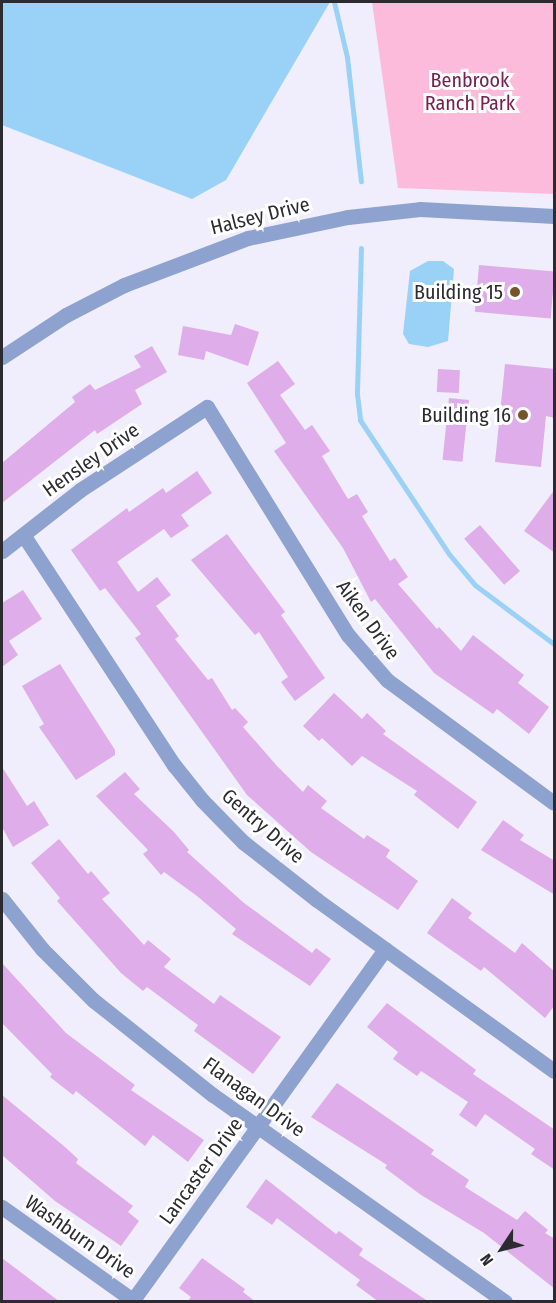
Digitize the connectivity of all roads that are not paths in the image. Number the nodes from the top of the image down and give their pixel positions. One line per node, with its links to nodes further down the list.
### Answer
1 (555, 216): 2 (street, Halsey Drive)
2 (2, 357)
3 (207, 407): 4 (street, Hensley Drive); 6 (street, Aiken Drive)
4 (24, 536): 5 (street, Hensley Drive); 8 (street, Gentry Drive)
5 (2, 551)
6 (555, 803)
7 (2, 899): 10 (street, Flanagan Drive)
8 (385, 949): 9 (street, Gentry Drive); 10 (street, Lancaster Drive)
9 (555, 1071)
10 (261, 1126): 12 (street, Lancaster Drive); 13 (street, Flanagan Drive)
11 (2, 1207): 12 (street, Washburn Drive)
12 (134, 1301)
13 (505, 1302)

